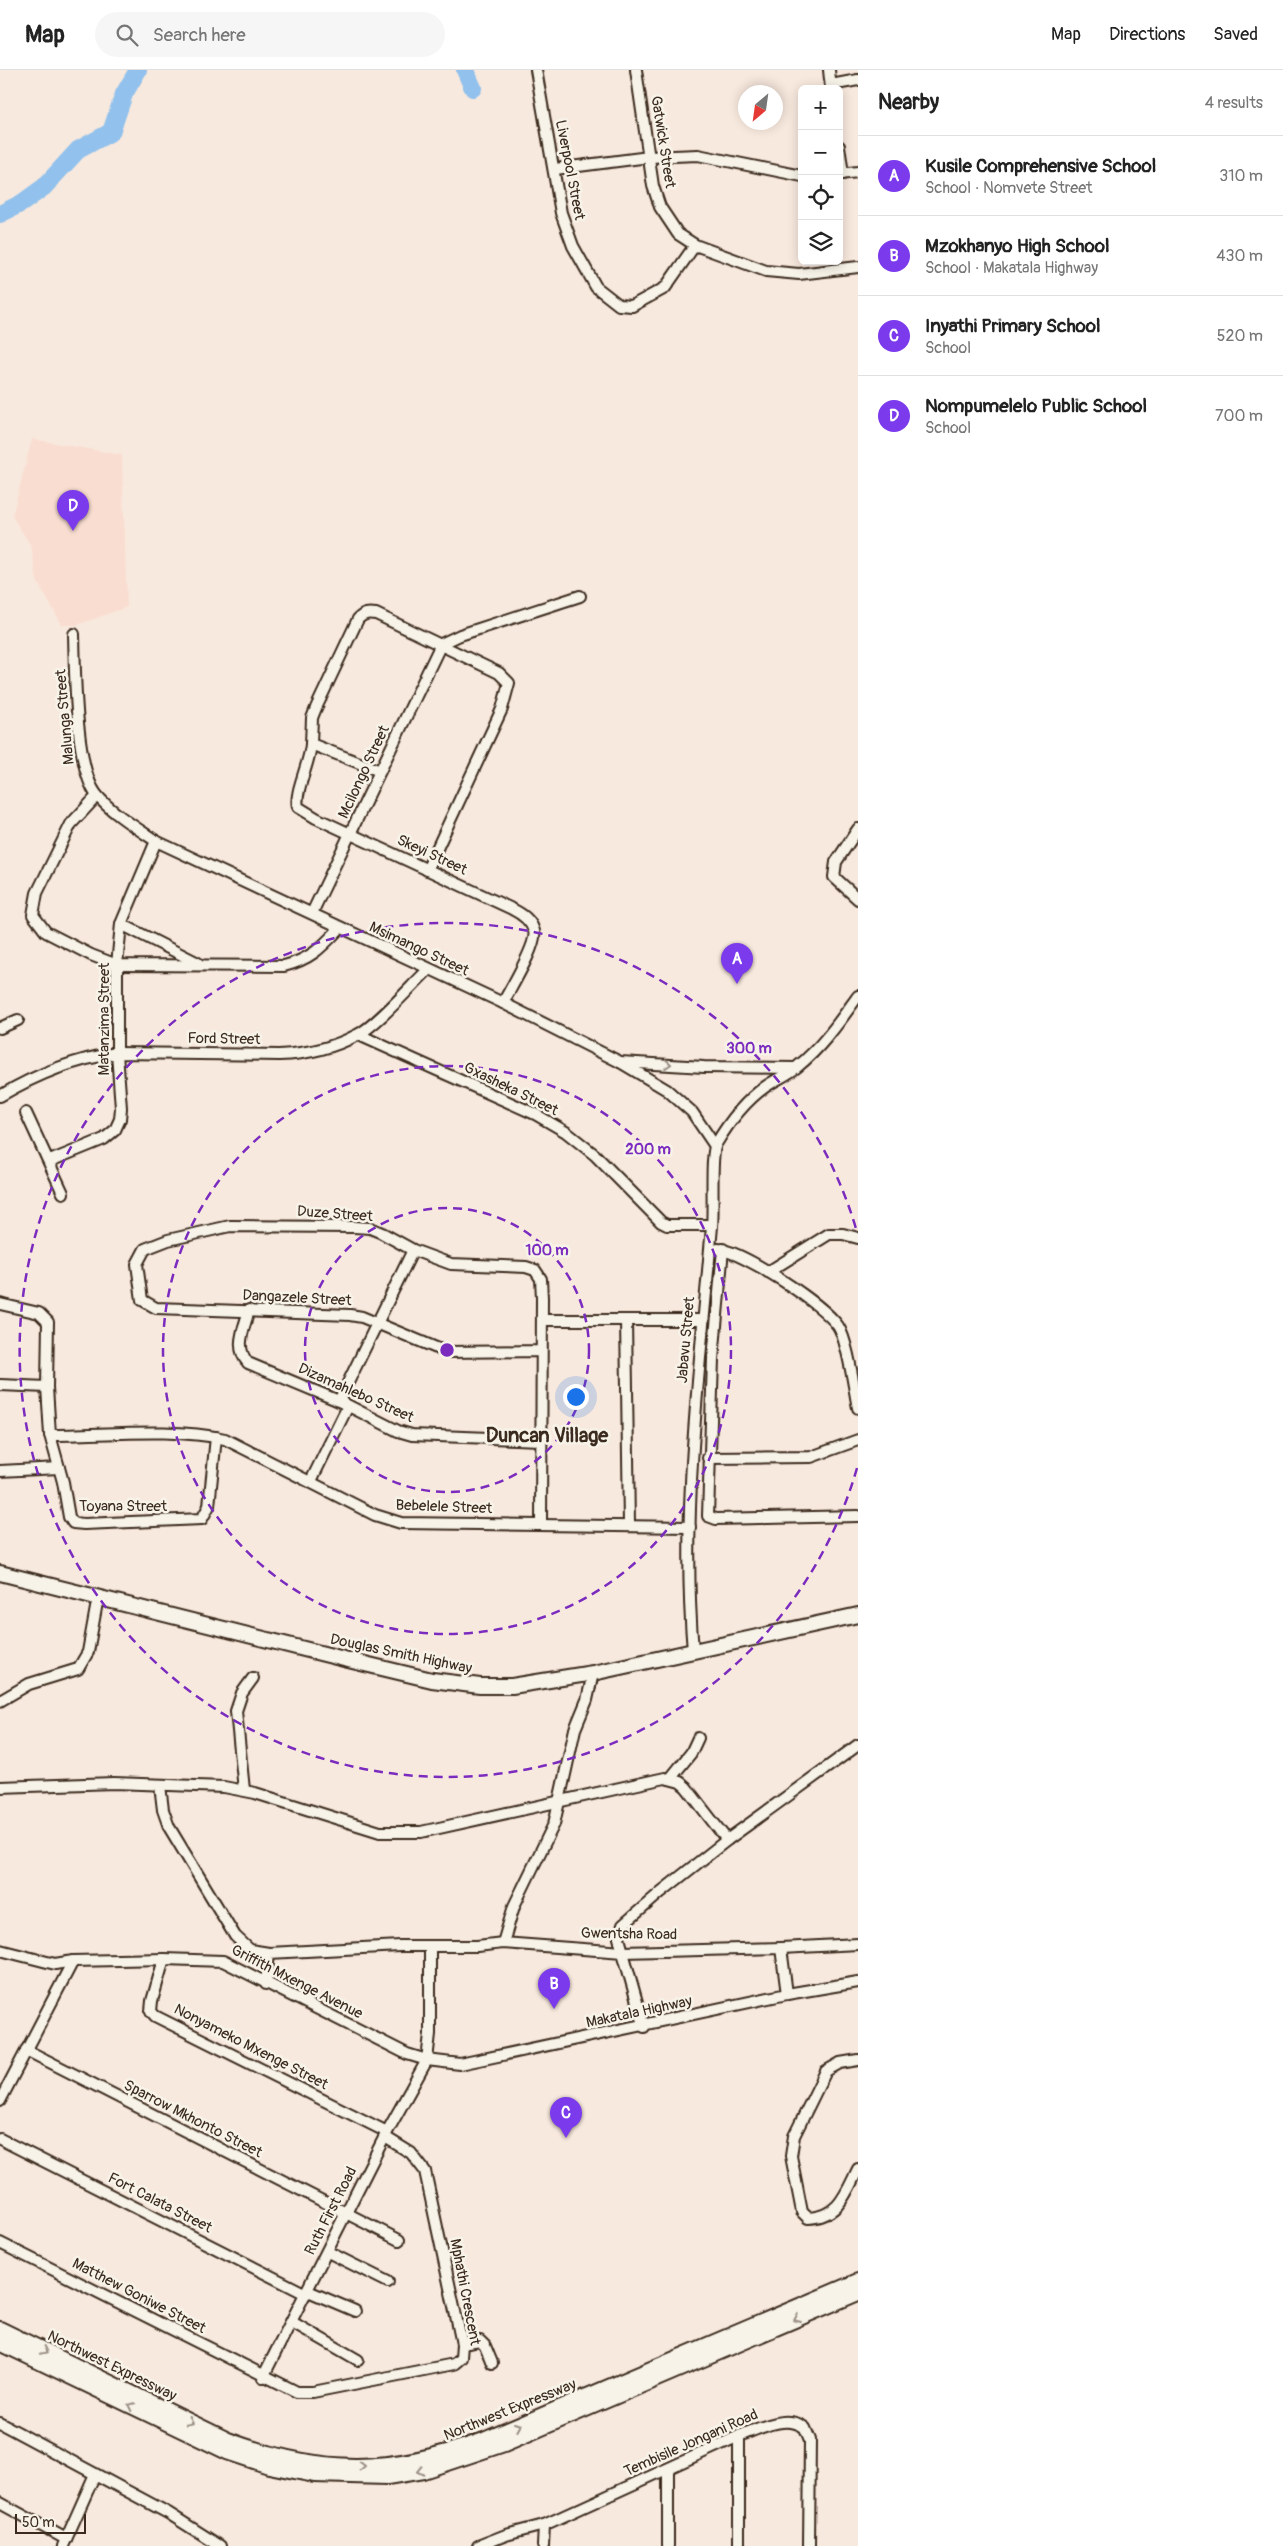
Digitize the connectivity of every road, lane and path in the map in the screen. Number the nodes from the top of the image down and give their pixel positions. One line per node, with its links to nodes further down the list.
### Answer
1 (536, 70): 8 (street, Liverpool Street)
2 (636, 70): 7 (street, Gatwick Street)
3 (829, 70): 5 (street)
4 (858, 80): 6 (street)
5 (831, 85)
6 (839, 85)
7 (649, 157): 8 (street); 11 (street); 12 (street, Gatwick Street)
8 (555, 169): 12 (street, Liverpool Street)
9 (858, 172): 10 (street)
10 (843, 174)
11 (798, 175)
12 (695, 245): 13 (street, Gatwick Street)
13 (858, 267)
14 (580, 596): 16 (street)
15 (74, 634): 19 (street, Malunga Street)
16 (441, 644): 17 (street); 18 (street, Mcilongo Street); 23 (street)
17 (311, 744): 18 (street); 21 (street, Skeyi Street)
18 (380, 771): 21 (street, Mcilongo Street)
19 (97, 796): 22 (street, Msimango Street); 28 (street)
20 (858, 829): 24 (street)
21 (351, 834): 23 (street, Skeyi Street); 25 (street, Mcilongo Street)
22 (156, 841): 25 (street, Msimango Street); 26 (street, Matanzima Street)
23 (426, 870): 32 (street, Skeyi Street)
24 (858, 899)
25 (312, 912): 27 (street, Msimango Street)
26 (121, 924): 28 (street, Matanzima Street); 29 (street)
27 (340, 928): 29 (street); 30 (street, Msimango Street)
28 (117, 965): 29 (street); 36 (street, Matanzima Street)
29 (201, 965)
30 (428, 970): 32 (street, Msimango Street); 35 (street, Ford Street)
31 (858, 996): 38 (street)
32 (504, 1003): 37 (street, Msimango Street)
33 (18, 1020): 34 (street)
34 (0, 1028)
35 (359, 1035): 36 (street, Ford Street); 44 (street, Gxasheka Street)
36 (117, 1052): 39 (street, Ford Street); 42 (street, Matanzima Street)
37 (620, 1062): 38 (street, one-way to 38); 41 (street, Msimango Street)
38 (796, 1068): 41 (street)
39 (0, 1096)
40 (26, 1113): 42 (street)
41 (715, 1146): 44 (street, Jabavu Street)
42 (50, 1162): 43 (street)
43 (63, 1193)
44 (712, 1225): 46 (street, Jabavu Street)
45 (858, 1238): 50 (street)
46 (710, 1248): 47 (street); 55 (street, Jabavu Street)
47 (722, 1249): 50 (street); 66 (street)
48 (413, 1250): 49 (street, Duze Street); 53 (street, Duze Street); 56 (street)
49 (138, 1264): 52 (street, Dangazele Street)
50 (768, 1272): 61 (street)
51 (0, 1304): 59 (street, Toyana Street)
52 (249, 1310): 56 (street, Dangazele Street); 60 (street, Dizamahlebo Street)
53 (542, 1320): 54 (street); 57 (street)
54 (626, 1320): 55 (street); 71 (street)
55 (702, 1320): 73 (street, Jabavu Street)
56 (376, 1323): 57 (street, Dangazele Street); 60 (street)
57 (542, 1351): 64 (street)
58 (0, 1385): 59 (street)
59 (47, 1387): 62 (street, Toyana Street)
60 (344, 1403): 64 (street, Dizamahlebo Street); 69 (street)
61 (858, 1408)
62 (50, 1435): 63 (street, Bebelele Street); 67 (street, Toyana Street)
63 (216, 1437): 67 (street, Toyana Street); 69 (street, Bebelele Street)
64 (540, 1440): 72 (street)
65 (858, 1440): 66 (street)
66 (708, 1458): 70 (street)
67 (59, 1468): 68 (street)
68 (0, 1471)
69 (311, 1481): 72 (street, Bebelele Street)
70 (858, 1516)
71 (629, 1524): 72 (street, Bebelele Street); 73 (street, Bebelele Street)
72 (541, 1525)
73 (690, 1526): 77 (street, Jabavu Street)
74 (0, 1573): 75 (main road, Douglas Smith Highway)
75 (98, 1597): 78 (main road, Douglas Smith Highway); 80 (street)
76 (858, 1615): 77 (main road, Douglas Smith Highway)
77 (693, 1651): 78 (main road, Douglas Smith Highway)
78 (593, 1674): 87 (street)
79 (253, 1678): 86 (street)
80 (0, 1701)
81 (698, 1738): 83 (street)
82 (858, 1745): 88 (street)
83 (670, 1779): 87 (street); 88 (street)
84 (160, 1785): 85 (street); 86 (street); 95 (street, Gwentsha Road)
85 (0, 1787)
86 (244, 1790): 87 (street)
87 (560, 1802): 89 (street)
88 (727, 1840): 94 (street)
89 (503, 1944): 91 (street, Gwentsha Road); 94 (street, Gwentsha Road)
90 (858, 1944): 92 (street, Gwentsha Road)
91 (430, 1947): 95 (street, Gwentsha Road); 103 (street)
92 (781, 1948): 94 (street, Gwentsha Road); 100 (street)
93 (0, 1950): 97 (street, Griffith Mxenge Avenue)
94 (623, 1952): 101 (street)
95 (269, 1953): 99 (street)
96 (164, 1959): 97 (street, Griffith Mxenge Avenue); 99 (street, Griffith Mxenge Avenue); 106 (street, Nonyameko Mxenge Street)
97 (73, 1961): 102 (street)
98 (858, 1982): 100 (street, Makatala Highway)
99 (266, 1984): 103 (street, Griffith Mxenge Avenue)
100 (787, 1994): 101 (street, Makatala Highway)
101 (644, 2026): 103 (street, Makatala Highway)
102 (26, 2050): 105 (street); 109 (street, Sparrow Mkhonto Street)
103 (427, 2060): 106 (street, Ruth First Road)
104 (858, 2060): 108 (street)
105 (0, 2101)
106 (386, 2135): 109 (street, Ruth First Road); 121 (street, Mphathi Crescent)
107 (0, 2139): 116 (street, Fort Calata Street)
108 (858, 2169)
109 (346, 2215): 110 (street, Sparrow Mkhonto Street); 112 (street, Ruth First Road)
110 (399, 2240)
111 (0, 2243): 124 (street, Matthew Goniwe Street)
112 (328, 2252): 114 (street); 116 (street, Ruth First Road)
113 (858, 2281): 119 (main road, Northwest Expressway, one-way to 113)
114 (388, 2282)
115 (858, 2292): 120 (main road, Northwest Expressway, one-way to 120)
116 (307, 2293): 117 (street, Fort Calata Street); 118 (street, Ruth First Road)
117 (355, 2311)
118 (292, 2322): 122 (street); 124 (street, Ruth First Road)
119 (0, 2329)
120 (0, 2343)
121 (462, 2344): 123 (street); 124 (street, Mphathi Crescent)
122 (358, 2360)
123 (492, 2363)
124 (263, 2377)
125 (0, 2423): 128 (street)
126 (739, 2436): 127 (street, Tembisile Jongani Road); 136 (street); 137 (street, Tembisile Jongani Road)
127 (668, 2470): 130 (street, Tembisile Jongani Road); 135 (street)
128 (94, 2474): 131 (street); 132 (street)
129 (0, 2504): 131 (street)
130 (544, 2524): 133 (street, Tembisile Jongani Road); 134 (street)
131 (65, 2543)
132 (220, 2546)
133 (478, 2546)
134 (543, 2546)
135 (668, 2546)
136 (739, 2546)
137 (809, 2546)

